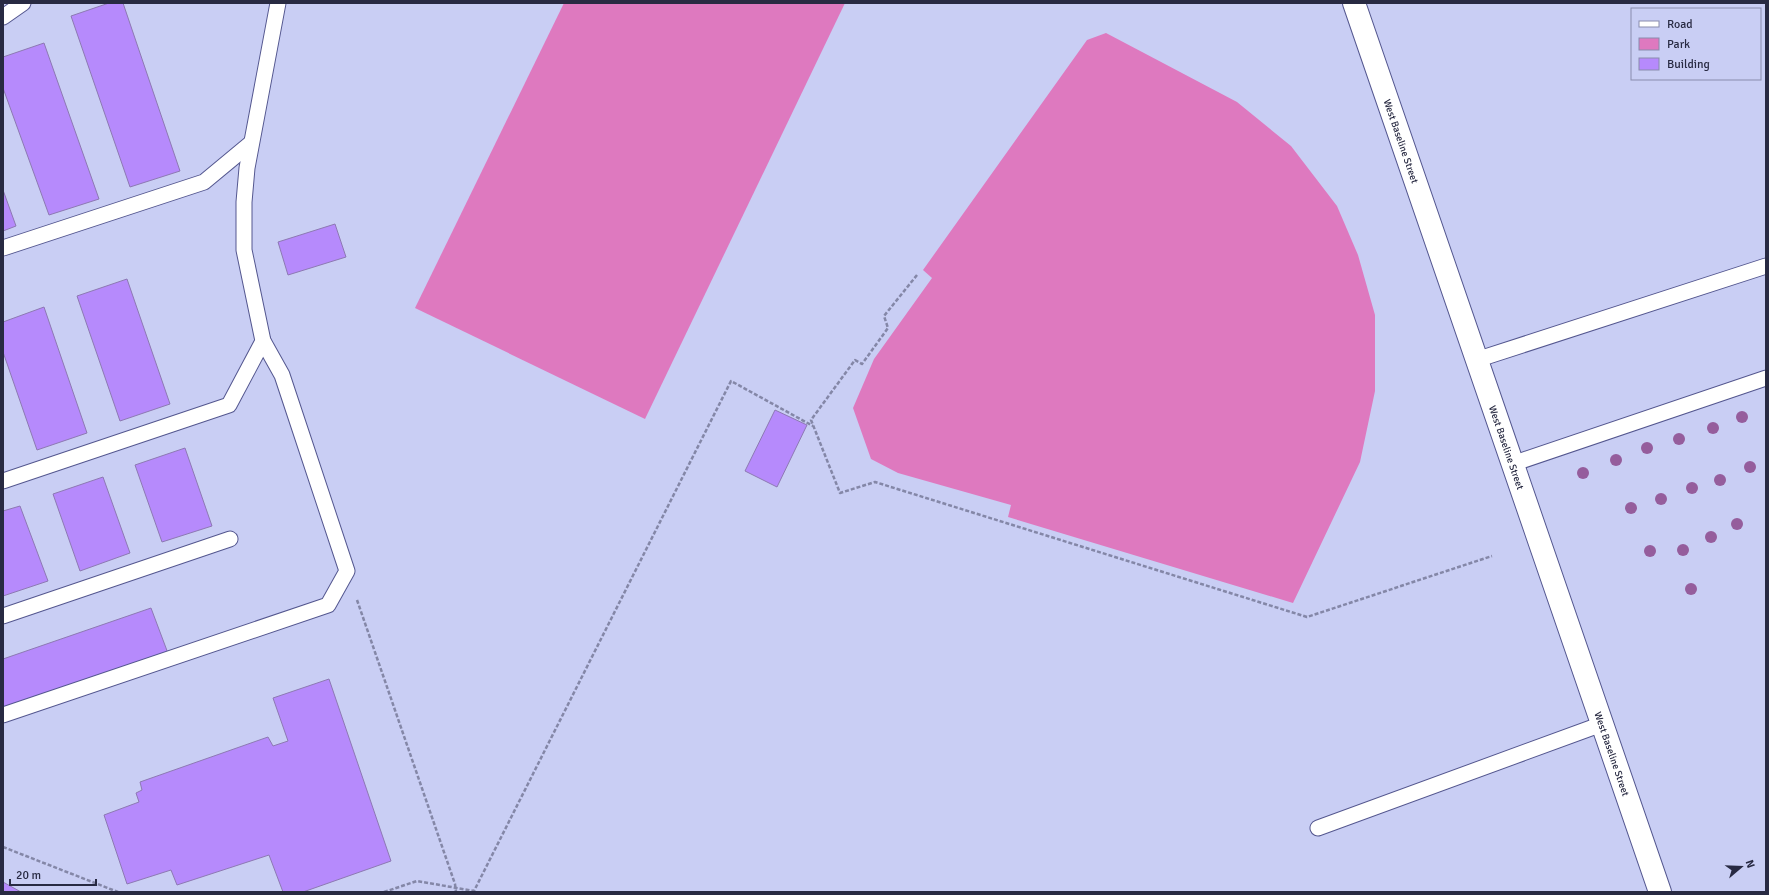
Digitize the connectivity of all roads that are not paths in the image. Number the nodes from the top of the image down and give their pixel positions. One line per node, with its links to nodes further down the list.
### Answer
1 (23, 3): 4 (lane)
2 (278, 3): 5 (lane)
3 (1354, 3): 9 (main road, West Baseline Street)
4 (3, 17)
5 (251, 143): 6 (lane); 8 (lane)
6 (3, 248)
7 (1766, 266): 9 (lane)
8 (263, 341): 12 (lane); 15 (lane)
9 (1476, 360): 11 (main road, West Baseline Street)
10 (1766, 378): 11 (lane)
11 (1512, 464): 16 (main road, West Baseline Street)
12 (3, 480)
13 (230, 539): 14 (lane)
14 (3, 616)
15 (3, 715)
16 (1602, 724): 17 (lane); 18 (main road, West Baseline Street)
17 (1318, 828)
18 (1660, 892)

